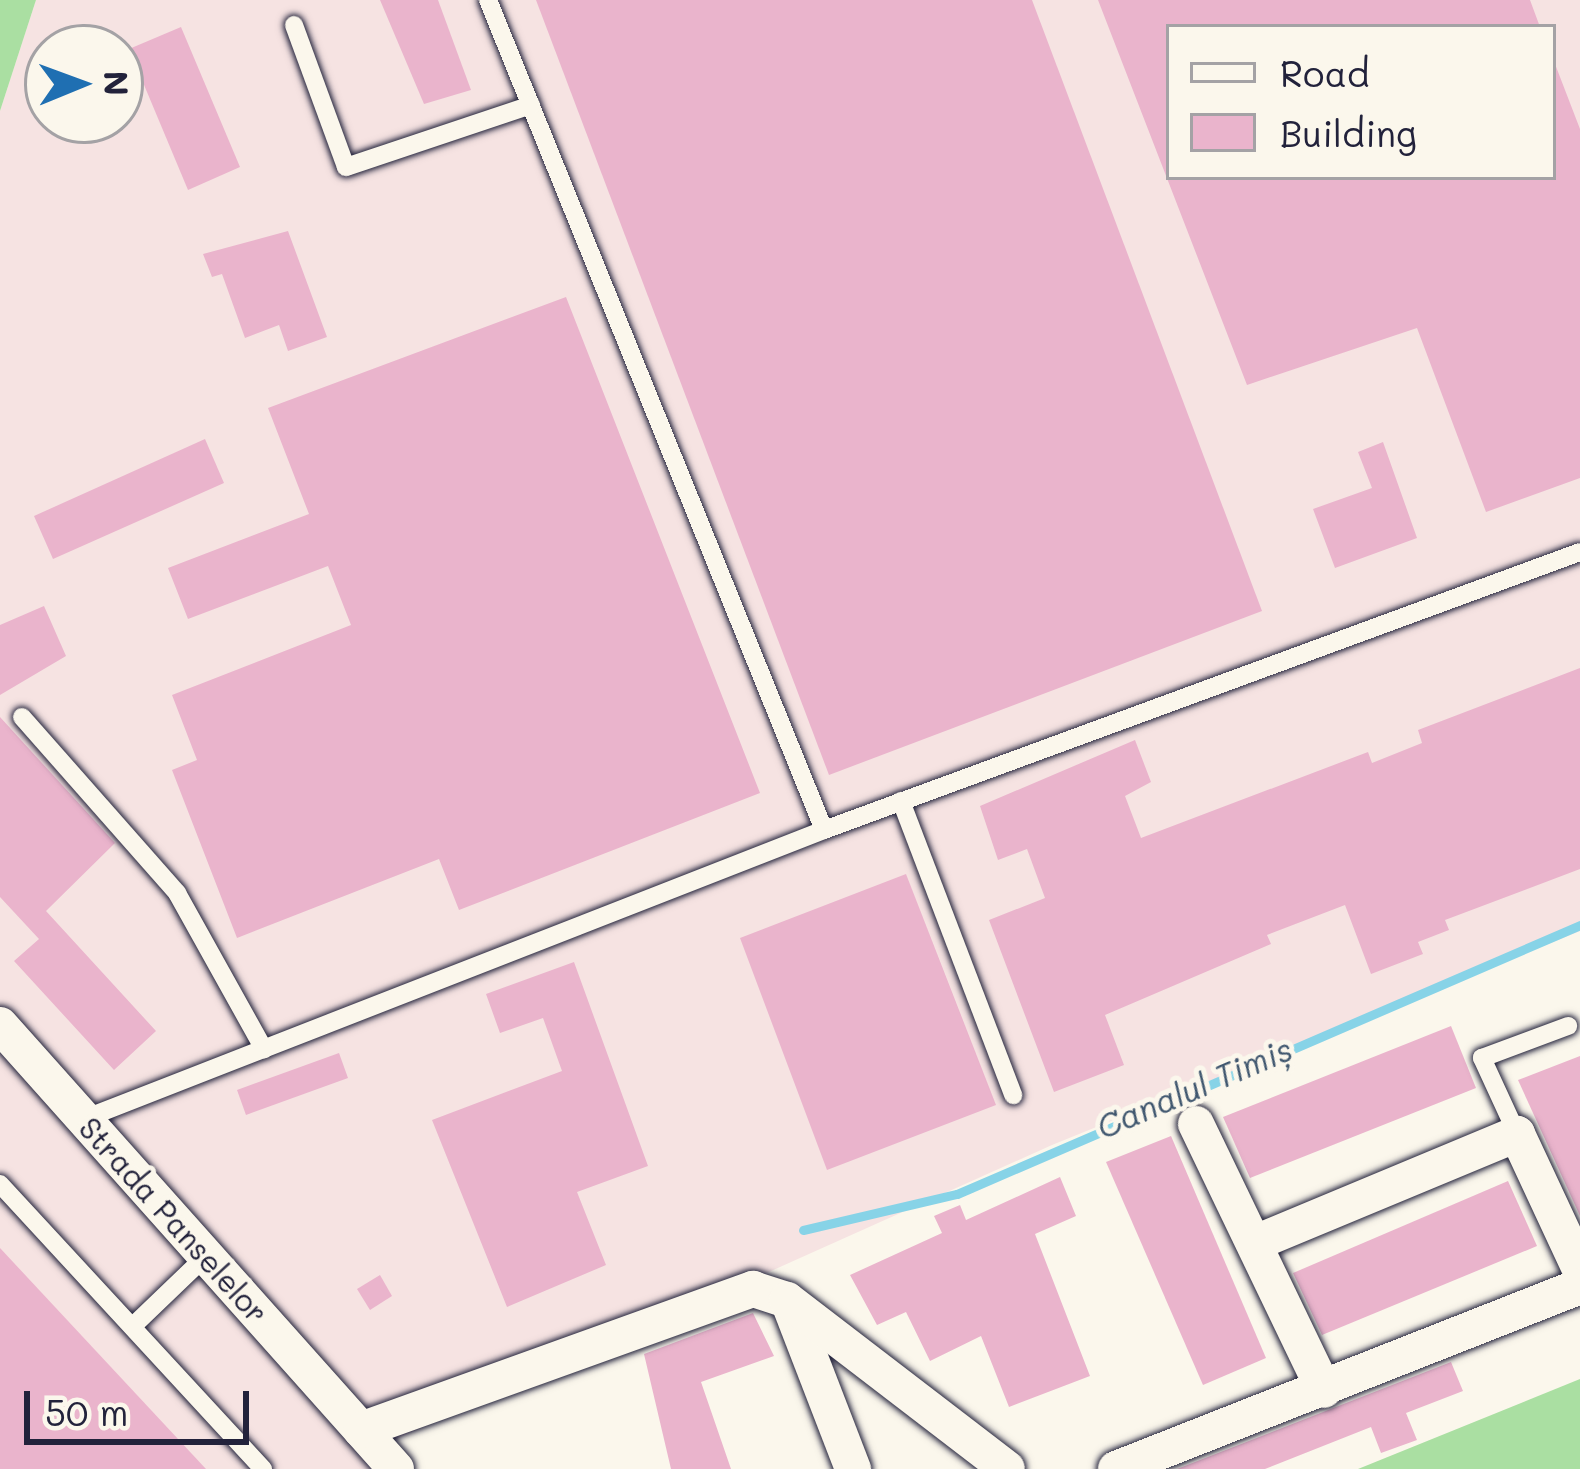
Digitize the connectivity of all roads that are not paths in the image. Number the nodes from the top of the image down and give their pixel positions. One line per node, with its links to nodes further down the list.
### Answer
1 (488, 0): 3 (lane)
2 (294, 25): 3 (lane)
3 (531, 105): 7 (lane)
4 (1580, 552): 6 (lane)
5 (22, 717): 10 (lane)
6 (901, 802): 7 (lane); 11 (lane)
7 (824, 830): 10 (lane)
8 (0, 1025): 12 (street, Strada Panselelor)
9 (1568, 1026): 14 (lane)
10 (264, 1049): 12 (lane)
11 (1012, 1095)
12 (84, 1120): 17 (street, Strada Panselelor)
13 (1196, 1124): 16 (street)
14 (1516, 1134): 16 (street); 18 (street)
15 (0, 1184): 21 (lane)
16 (1256, 1244): 22 (street)
17 (206, 1256): 21 (lane); 23 (street, Strada Panselelor)
18 (1580, 1269)
19 (1580, 1286): 22 (street)
20 (788, 1300): 23 (street); 26 (street); 27 (street)
21 (133, 1326): 24 (lane)
22 (1324, 1390): 28 (street)
23 (361, 1430): 25 (street, Strada Panselelor)
24 (263, 1469)
25 (396, 1469)
26 (853, 1469)
27 (1007, 1469)
28 (1116, 1469)

